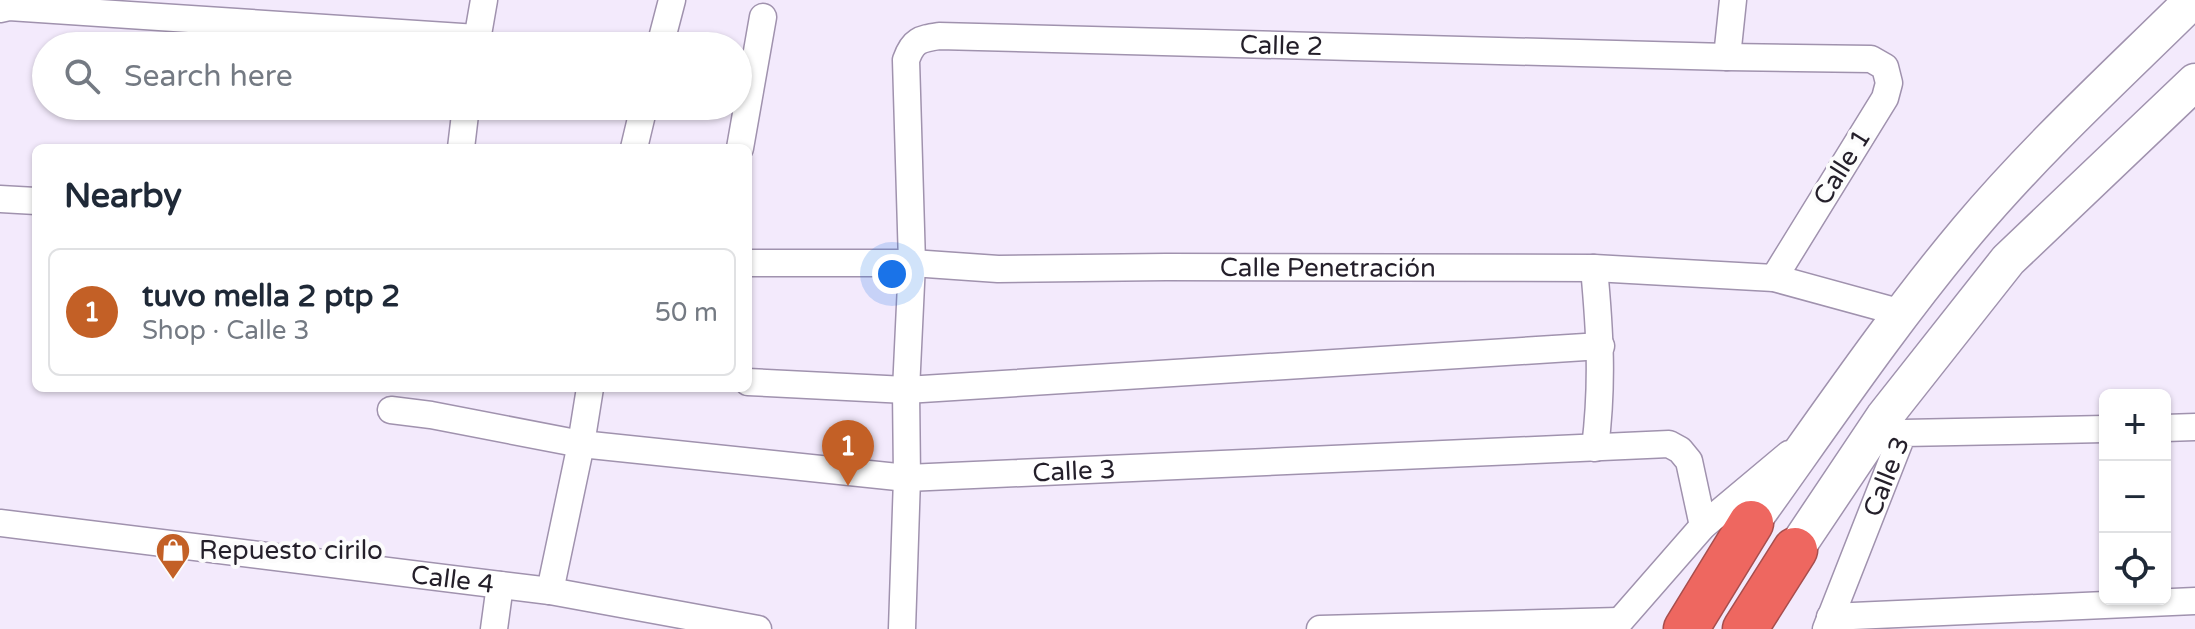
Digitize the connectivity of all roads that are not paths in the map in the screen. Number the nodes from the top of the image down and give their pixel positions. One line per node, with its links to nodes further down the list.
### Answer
1 (484, 0): 8 (street)
2 (672, 0): 9 (street)
3 (1733, 0): 10 (street)
4 (2193, 0): 26 (main road)
5 (0, 9): 7 (street)
6 (763, 17): 12 (street)
7 (343, 32)
8 (478, 32)
9 (664, 32)
10 (1727, 57): 11 (street, Calle 2); 23 (street, Calle 2)
11 (1871, 59): 25 (street, Calle 1)
12 (752, 80)
13 (2195, 82): 32 (main road)
14 (464, 120): 17 (street)
15 (641, 120): 18 (street)
16 (745, 120): 19 (street)
17 (461, 144)
18 (635, 144)
19 (741, 144)
20 (0, 199): 21 (street)
21 (32, 201)
22 (752, 263): 23 (street, Calle Penetración)
23 (912, 263): 24 (street, Calle Penetración); 29 (street)
24 (1594, 268): 25 (street, Calle Penetración); 27 (street)
25 (1774, 278): 26 (street, Calle Penetración)
26 (1902, 313): 34 (main road)
27 (1601, 346): 29 (street); 38 (street)
28 (752, 382): 29 (street)
29 (906, 390): 39 (street)
30 (589, 392): 37 (street)
31 (391, 410): 37 (street, Calle 3)
32 (1893, 425): 36 (street, Calle 3); 43 (main road); 47 (street, Calle 3)
33 (2195, 427): 35 (street)
34 (1819, 428): 41 (main road); 42 (street)
35 (2171, 428)
36 (2099, 429)
37 (581, 444): 39 (street, Calle 3); 45 (street)
38 (1595, 448): 39 (street, Calle 3); 42 (street, Calle 3)
39 (907, 478): 51 (street)
40 (0, 523): 44 (street, Calle 4)
41 (1751, 523): 53 (highway)
42 (1703, 526): 48 (street)
43 (1795, 550): 54 (highway)
44 (500, 585): 45 (street, Calle 4); 49 (street)
45 (550, 591): 50 (street, Calle 4)
46 (2195, 601): 47 (street)
47 (1828, 623)
48 (1616, 625): 52 (street)
49 (494, 629)
50 (758, 629)
51 (902, 629)
52 (1320, 629)
53 (1686, 629)
54 (1745, 629)

